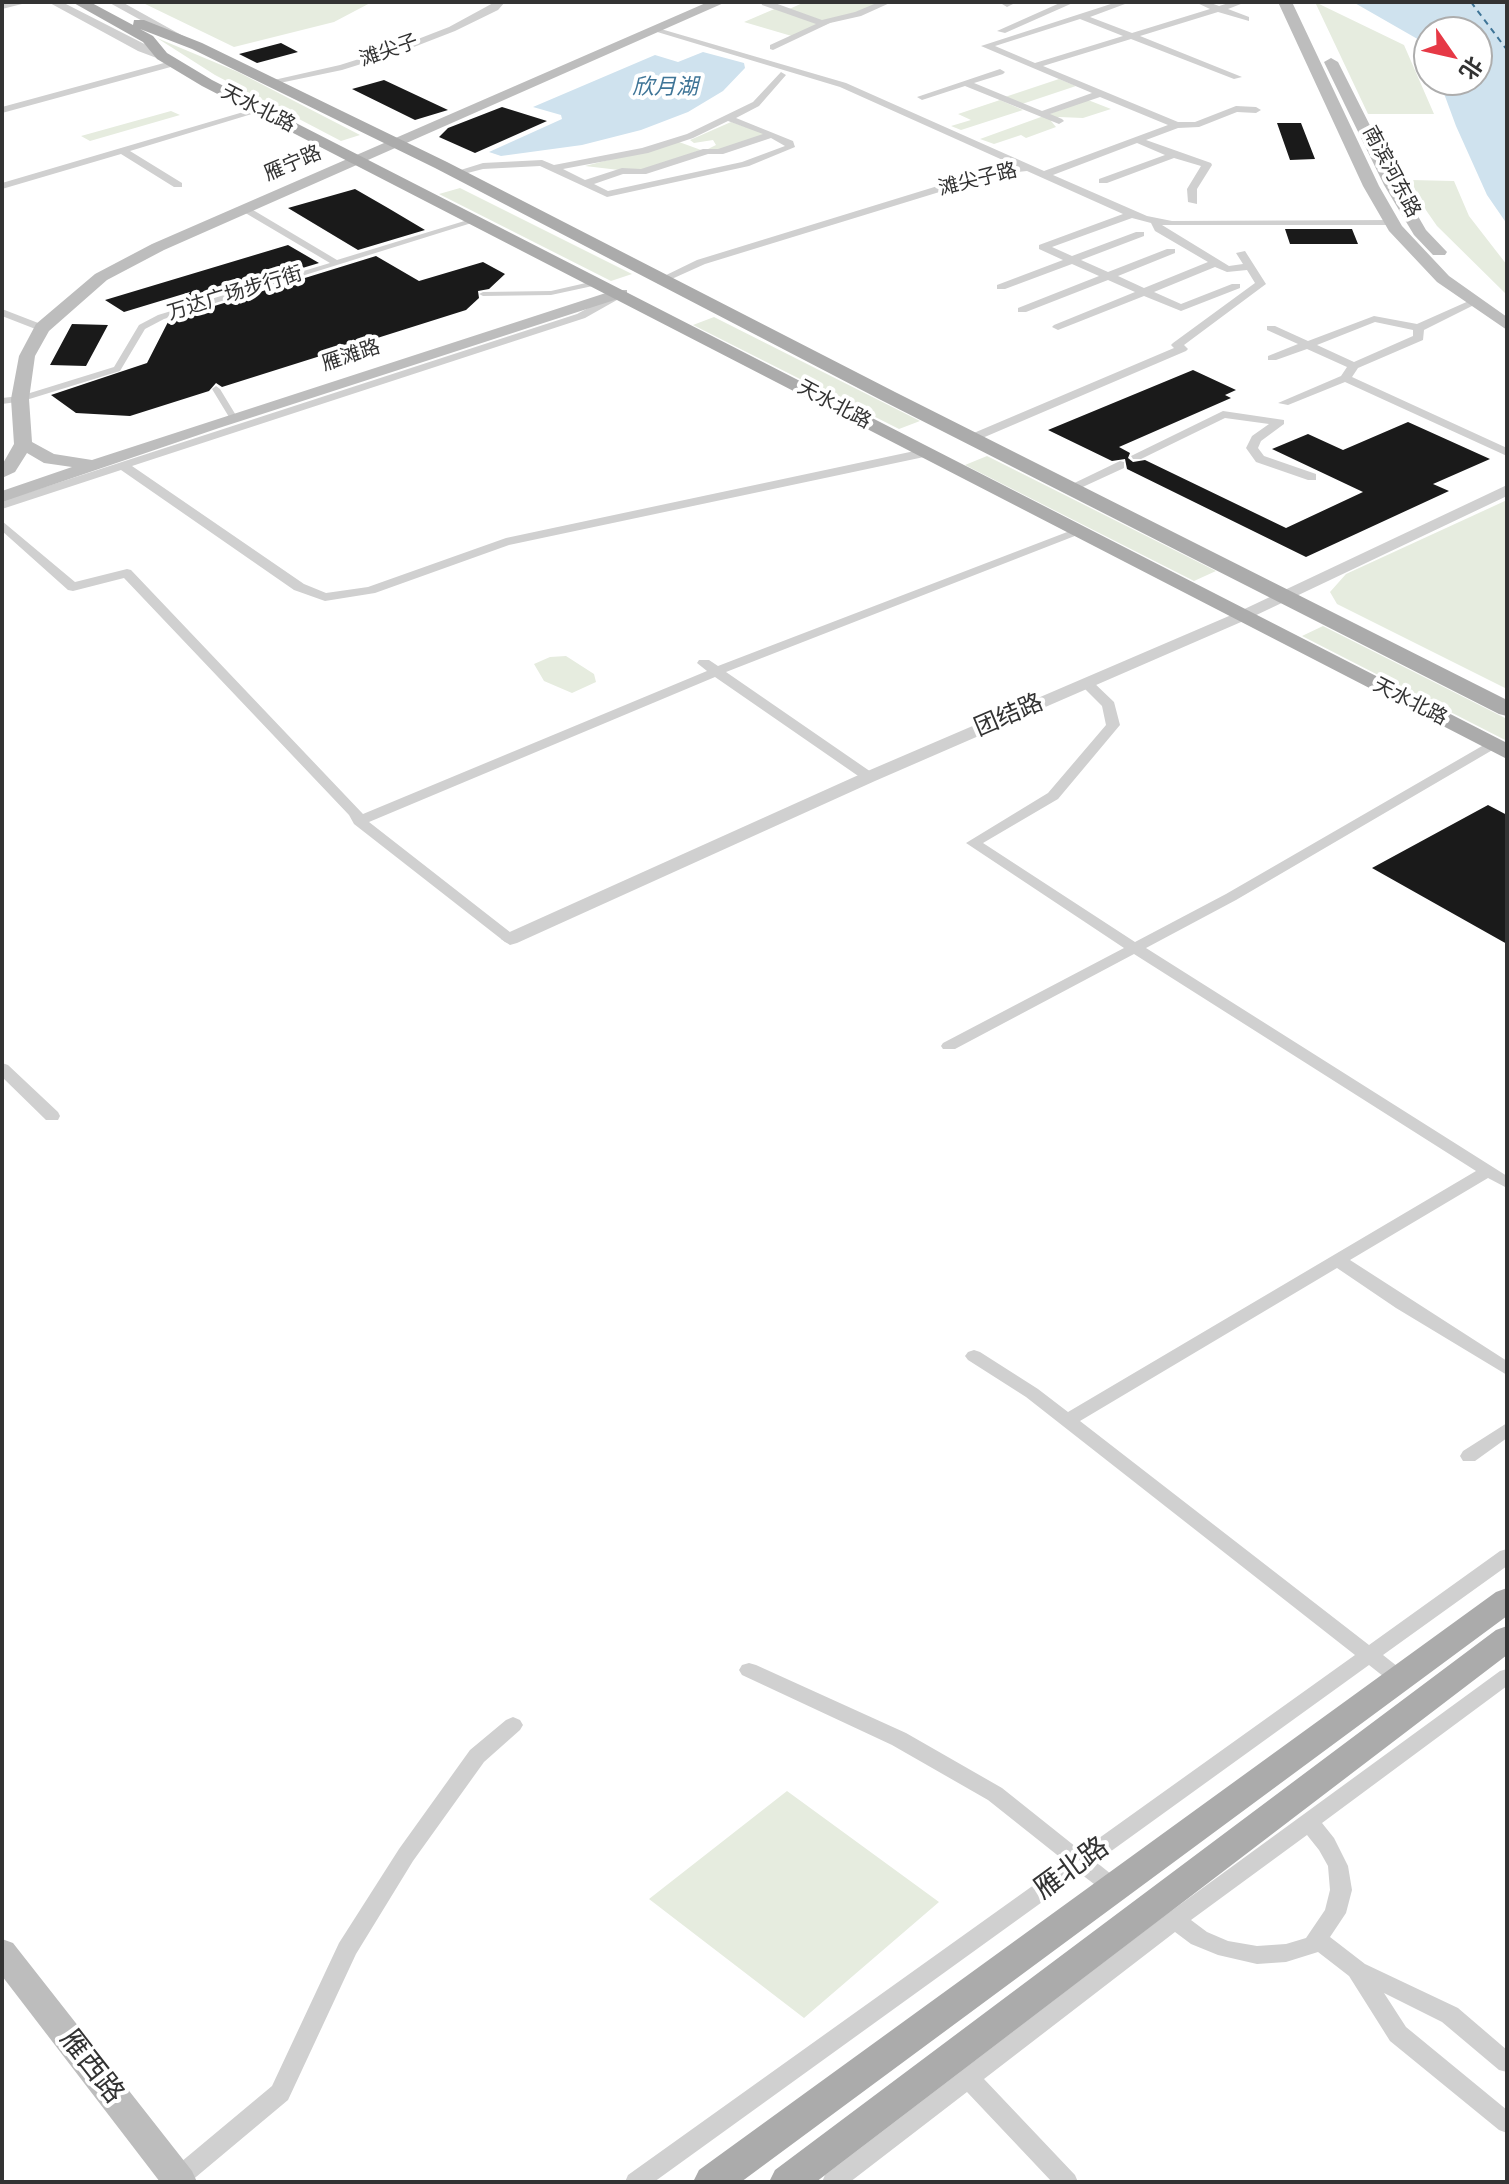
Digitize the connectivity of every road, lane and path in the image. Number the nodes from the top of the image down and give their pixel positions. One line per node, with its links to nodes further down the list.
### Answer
1 (18, 2): 16 (street)
2 (54, 2): 28 (street)
3 (79, 2): 28 (main road, 天水北路)
4 (97, 2): 25 (main road, 天水北路)
5 (114, 2): 25 (street)
6 (500, 2): 33 (street, 滩尖子)
7 (767, 2): 20 (street)
8 (887, 2): 20 (street)
9 (1070, 2): 23 (street)
10 (1200, 2): 17 (street)
11 (1241, 2): 17 (street)
12 (1285, 2): 64 (main road, 南滨河东路)
13 (1303, 2): 21 (main road)
14 (710, 3): 22 (main road, 雁宁路)
15 (1120, 4): 18 (street)
16 (2, 6)
17 (1219, 9): 19 (street); 24 (street)
18 (1080, 16): 24 (street); 29 (street)
19 (1246, 19)
20 (826, 23): 26 (street)
21 (1315, 27)
22 (657, 29): 46 (main road, 雁宁路); 51 (street)
23 (1002, 31)
24 (1133, 35): 29 (street); 32 (street)
25 (197, 46): 33 (main road, 天水北路)
26 (773, 47)
27 (1327, 53): 83 (main road, 南滨河东路)
28 (169, 60): 37 (street); 38 (main road, 天水北路)
29 (1035, 66): 35 (street)
30 (1000, 72): 34 (street)
31 (781, 75): 41 (street)
32 (1237, 77)
33 (270, 82): 46 (main road, 天水北路)
34 (965, 83): 36 (street); 40 (street)
35 (1101, 93): 40 (street); 43 (street)
36 (922, 97)
37 (2, 110)
38 (260, 110): 47 (street); 49 (main road, 天水北路)
39 (1256, 110): 43 (street)
40 (1041, 114): 42 (street)
41 (730, 119): 44 (street); 50 (street)
42 (1059, 121)
43 (1177, 125): 45 (street)
44 (771, 135): 55 (street); 55 (street)
45 (1137, 140): 48 (street); 53 (street)
46 (395, 145): 49 (main road, 雁宁路); 52 (main road, 天水北路)
47 (121, 150): 56 (street); 57 (street)
48 (1174, 155): 54 (street); 59 (street)
49 (357, 160): 60 (main road, 雁宁路); 62 (main road, 天水北路)
50 (552, 168): 52 (street); 55 (street)
51 (1026, 168): 53 (street); 74 (street, 滩尖子路)
52 (456, 173): 74 (main road, 天水北路)
53 (1042, 175): 61 (street)
54 (1103, 181)
55 (583, 184)
56 (178, 185)
57 (2, 186)
58 (1178, 193): 59 (street)
59 (1193, 202): 65 (street)
60 (245, 209): 71 (street); 87 (main road, 雁宁路)
61 (1132, 214): 63 (street); 69 (street)
62 (474, 221): 71 (street, 万达广场步行街); 75 (main road, 天水北路)
63 (1155, 222): 65 (street); 70 (street)
64 (1392, 223): 65 (street); 81 (main road, 南滨河东路)
65 (1198, 224)
66 (1140, 234): 69 (street)
67 (1171, 251): 73 (street)
68 (1241, 253): 72 (street)
69 (1071, 260): 73 (street); 77 (street)
70 (1217, 262): 72 (street); 78 (street)
71 (336, 263): 95 (street, 万达广场步行街)
72 (1250, 267): 101 (street)
73 (1108, 276): 78 (street); 82 (street)
74 (661, 280): 79 (main road); 99 (main road, 天水北路)
75 (599, 282): 79 (main road, 天水北路); 80 (street)
76 (1236, 286): 78 (street)
77 (1001, 287)
78 (1144, 292): 86 (street)
79 (621, 293): 98 (main road, 雁滩路); 100 (main road, 天水北路); 109 (street)
80 (483, 294)
81 (1475, 302): 85 (main road, 南滨河东路); 89 (street)
82 (1022, 310)
83 (1507, 310)
84 (2, 312): 87 (street)
85 (1507, 325)
86 (1058, 327)
87 (42, 328): 95 (main road, 雁宁路)
88 (1271, 328): 90 (street)
89 (1418, 328): 90 (street); 92 (street)
90 (1308, 345): 91 (street); 92 (street)
91 (1272, 358)
92 (1354, 366): 93 (street)
93 (1345, 378): 97 (street); 103 (street)
94 (216, 389): 98 (street)
95 (20, 399): 96 (street); 102 (main road, 雁宁路)
96 (2, 401)
97 (1284, 403)
98 (233, 417): 107 (main road, 雁滩路)
99 (933, 419): 100 (main road); 101 (main road, 天水北路)
100 (890, 435): 104 (main road, 天水北路)
101 (973, 438): 104 (main road); 105 (main road, 天水北路)
102 (23, 444): 107 (main road, 雁滩路); 111 (main road)
103 (1507, 452)
104 (924, 453): 110 (main road, 天水北路); 119 (street)
105 (1000, 453): 110 (main road); 113 (main road, 天水北路)
106 (1137, 456): 112 (street)
107 (95, 463): 115 (main road, 雁滩路)
108 (1120, 465): 113 (street)
109 (125, 467): 116 (street); 119 (street)
110 (961, 471): 118 (main road, 天水北路)
111 (2, 473)
112 (1312, 477)
113 (1070, 488): 121 (main road, 天水北路)
114 (1507, 490): 121 (street, 团结路)
115 (2, 497)
116 (2, 505)
117 (2, 525): 131 (street)
118 (1079, 532): 122 (main road, 天水北路); 126 (street)
119 (532, 537): 120 (street)
120 (522, 551)
121 (1284, 596): 122 (street, 团结路); 123 (main road, 天水北路)
122 (1242, 616): 124 (main road, 天水北路); 127 (street, 团结路)
123 (1336, 622): 124 (main road); 128 (main road, 天水北路)
124 (1295, 643): 129 (main road, 天水北路)
125 (704, 663): 126 (street)
126 (718, 671): 130 (street); 131 (street)
127 (1086, 683): 130 (street, 团结路); 133 (street)
128 (1507, 709)
129 (1501, 749): 133 (street)
130 (869, 777): 132 (street, 团结路)
131 (359, 821): 132 (street)
132 (510, 939)
133 (1139, 948): 134 (street); 137 (street)
134 (949, 1046)
135 (2, 1068): 136 (street)
136 (52, 1116)
137 (1488, 1171): 138 (street); 139 (street)
138 (1507, 1183)
139 (1339, 1261): 141 (street); 142 (street)
140 (974, 1356): 142 (street)
141 (1507, 1369)
142 (1067, 1421): 148 (street)
143 (1507, 1429): 144 (street)
144 (1469, 1456)
145 (1507, 1556): 148 (street, 雁北路)
146 (1507, 1600): 151 (main road, 雁北路)
147 (1507, 1638): 166 (main road)
148 (1369, 1655): 151 (street); 154 (street, 雁北路)
149 (749, 1670): 154 (street)
150 (1507, 1676): 153 (street)
151 (1400, 1679): 155 (main road, 雁北路)
152 (513, 1725): 163 (street)
153 (1309, 1823): 156 (street); 157 (street)
154 (1082, 1862): 155 (street); 164 (street, 雁北路)
155 (1114, 1888): 165 (main road, 雁北路)
156 (1175, 1920): 157 (street); 161 (street)
157 (1317, 1939): 159 (street)
158 (2, 1952): 163 (main road, 雁西路)
159 (1357, 1970): 160 (street); 162 (street)
160 (1507, 2063)
161 (968, 2078): 167 (street); 168 (street)
162 (1507, 2123)
163 (178, 2181)
164 (636, 2182)
165 (712, 2182)
166 (788, 2182)
167 (833, 2182)
168 (1067, 2182)

